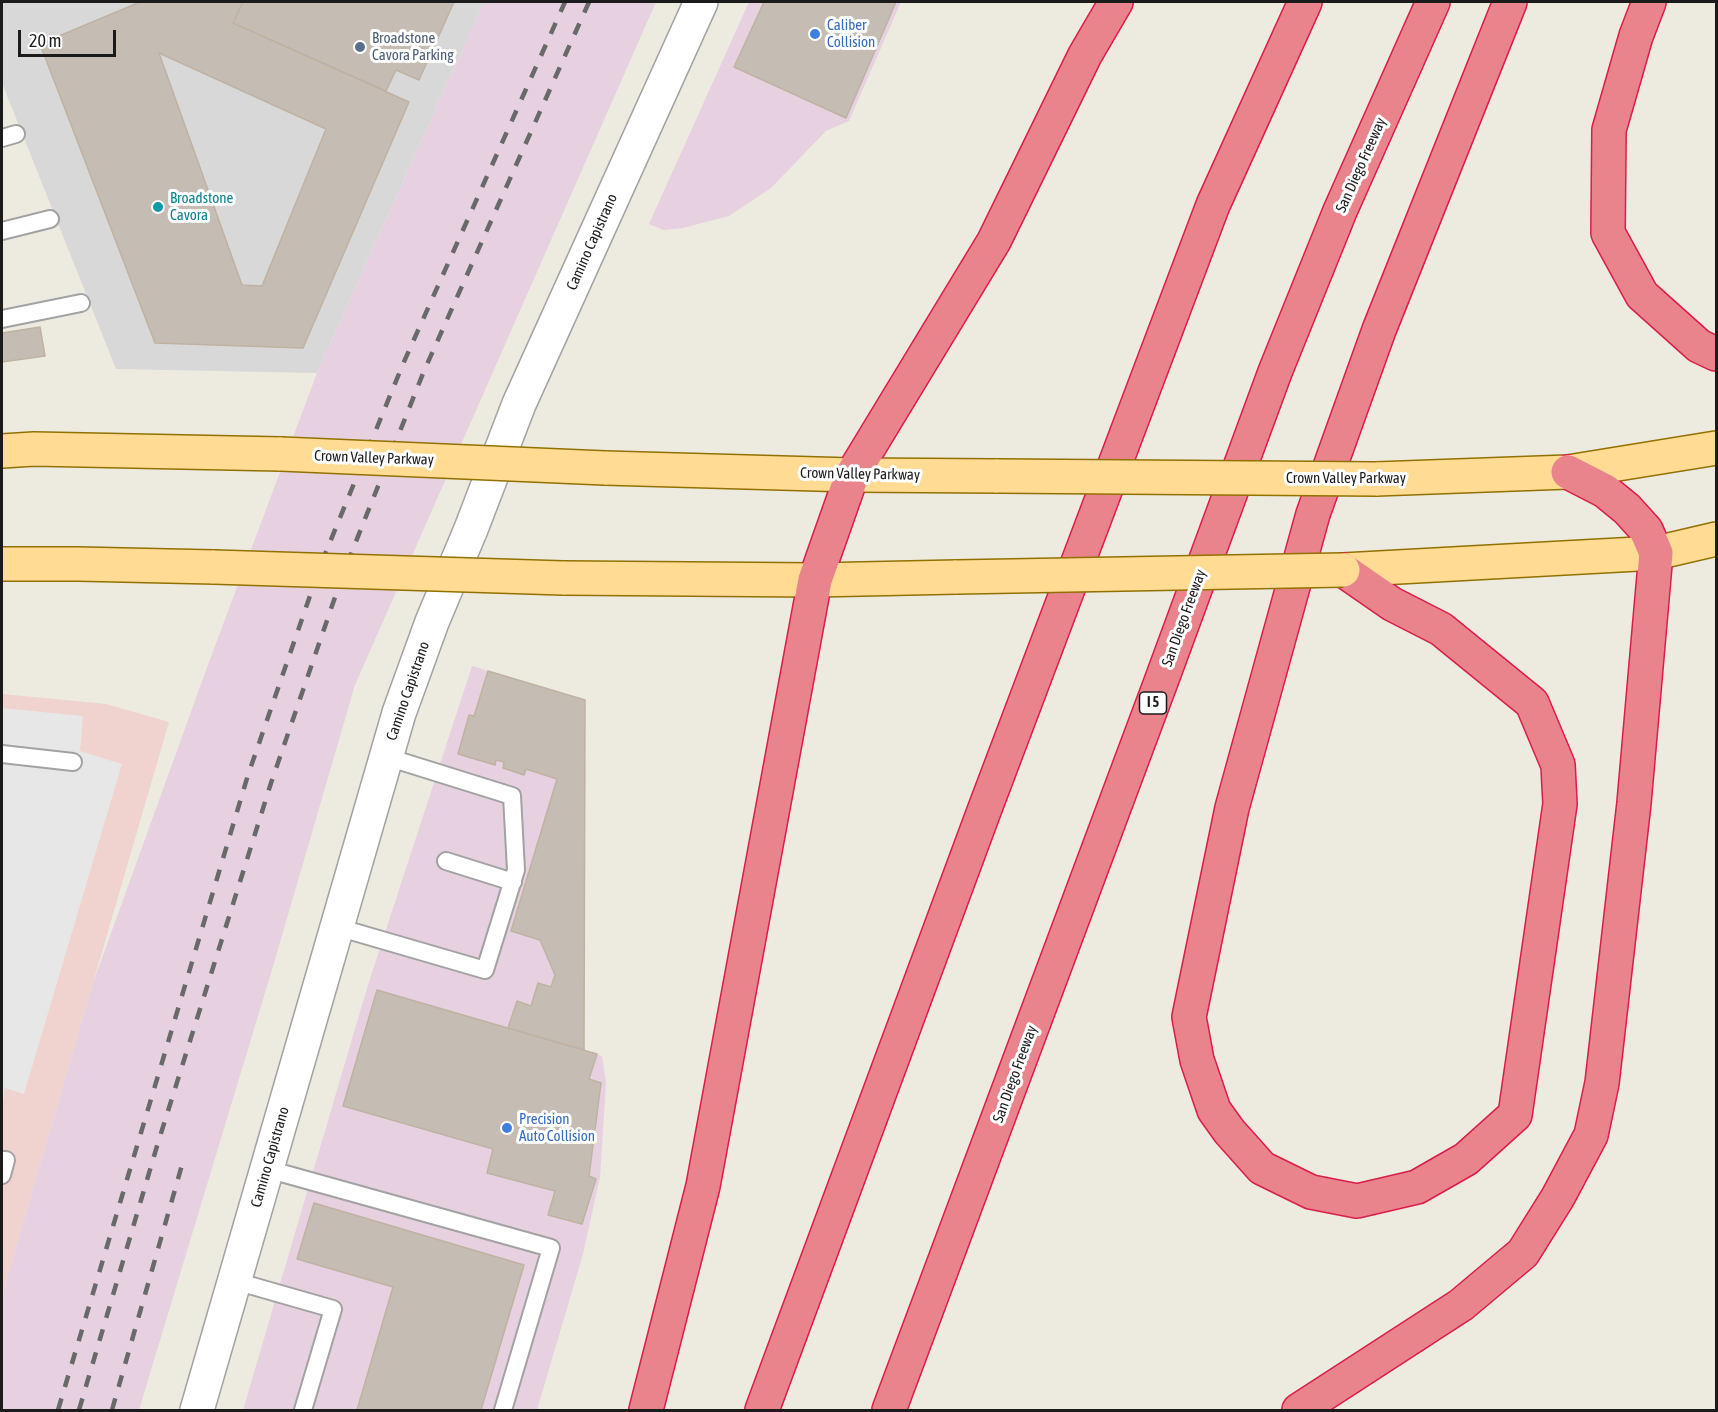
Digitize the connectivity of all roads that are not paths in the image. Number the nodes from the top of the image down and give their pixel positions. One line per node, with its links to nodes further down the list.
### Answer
1 (701, 2): 22 (street, Camino Capistrano)
2 (1116, 2): 15 (highway)
3 (1305, 2): 35 (highway)
4 (1433, 2): 36 (highway, San Diego Freeway / I 5)
5 (1510, 2): 19 (highway)
6 (1649, 2): 11 (highway)
7 (50, 219): 8 (lane)
8 (2, 231)
9 (81, 303): 10 (lane)
10 (2, 319)
11 (1716, 354)
12 (1716, 448): 14 (main road, Crown Valley Parkway)
13 (2, 451): 15 (main road, Crown Valley Parkway, bridge)
14 (1568, 472): 15 (main road, Crown Valley Parkway, bridge); 17 (highway)
15 (852, 475): 20 (highway)
16 (1716, 539): 17 (main road)
17 (1656, 553): 19 (main road); 37 (highway)
18 (2, 564): 20 (main road, bridge)
19 (1343, 570): 20 (main road, bridge)
20 (815, 580): 34 (highway)
21 (2, 754): 23 (lane)
22 (387, 757): 25 (lane); 26 (street, Camino Capistrano)
23 (73, 762)
24 (446, 861): 25 (lane)
25 (513, 882): 26 (lane)
26 (337, 927): 28 (street, Camino Capistrano)
27 (2, 1160): 29 (lane)
28 (267, 1169): 30 (street, Camino Capistrano); 33 (lane)
29 (2, 1175)
30 (235, 1281): 31 (street, Camino Capistrano); 32 (lane)
31 (197, 1410)
32 (303, 1410)
33 (504, 1410)
34 (646, 1410)
35 (762, 1410)
36 (889, 1410)
37 (1299, 1410)

